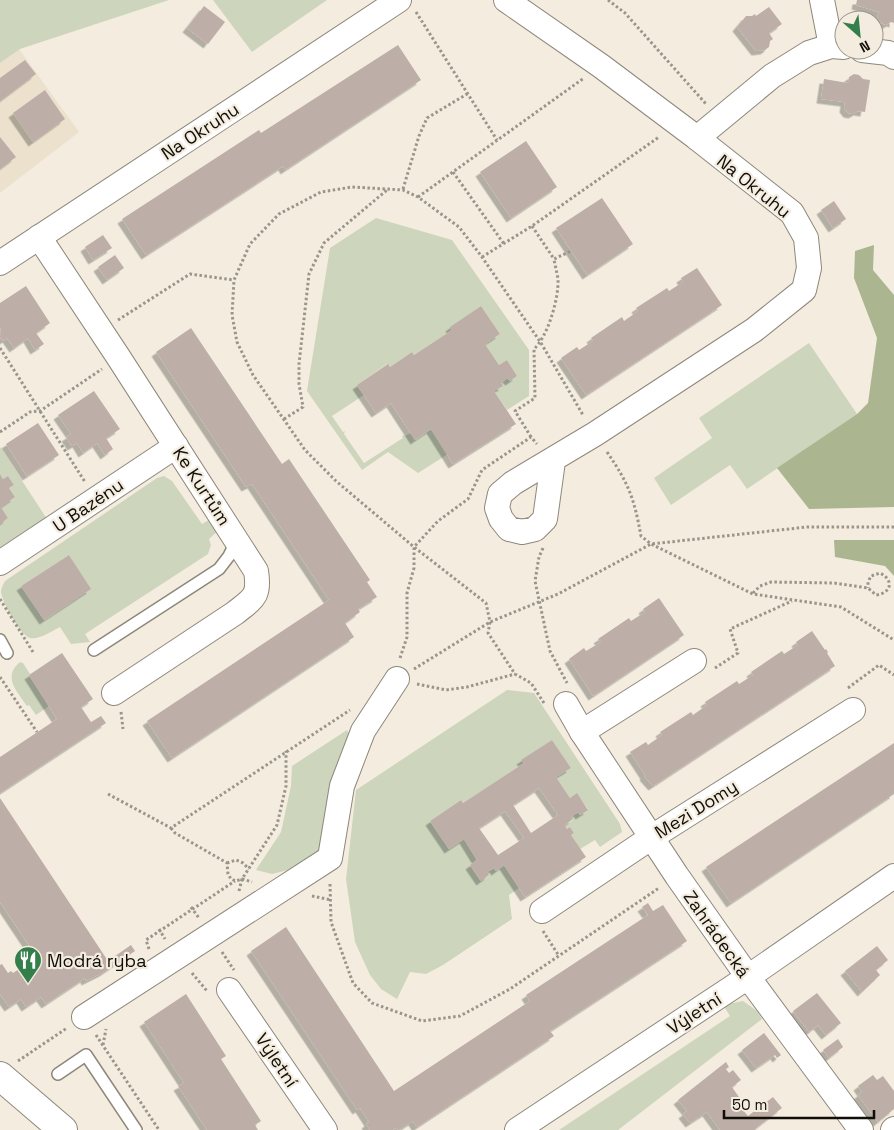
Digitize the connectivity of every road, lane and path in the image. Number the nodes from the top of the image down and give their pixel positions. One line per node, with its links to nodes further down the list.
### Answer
1 (506, 0): 7 (street, Na Okruhu)
2 (608, 0): 9 (path)
3 (822, 0): 5 (street)
4 (406, 4): 8 (path); 18 (street, Na Okruhu)
5 (834, 35)
6 (834, 48): 9 (street)
7 (600, 66): 10 (street, Na Okruhu); 12 (path)
8 (467, 94): 12 (path); 15 (path)
9 (718, 120): 11 (street)
10 (678, 124): 11 (street, Na Okruhu); 17 (path)
11 (697, 138): 32 (street, Na Okruhu)
12 (497, 140): 13 (path)
13 (453, 172): 16 (path); 19 (path)
14 (387, 190): 15 (path); 24 (path); 30 (path)
15 (403, 190): 16 (path)
16 (418, 197): 21 (path)
17 (532, 226): 19 (path); 22 (path)
18 (39, 237): 23 (street, Na Okruhu); 25 (street, Ke Kurtům)
19 (504, 244): 21 (path)
20 (571, 251): 22 (path)
21 (482, 257): 26 (path)
22 (554, 259): 26 (path)
23 (0, 263)
24 (234, 280): 25 (path); 30 (path)
25 (102, 331): 28 (street, Ke Kurtům)
26 (541, 343): 32 (path); 33 (path)
27 (0, 348): 29 (path)
28 (119, 358): 29 (path); 34 (street, Ke Kurtům)
29 (40, 411): 31 (path); 37 (path)
30 (284, 419): 42 (path)
31 (0, 432)
32 (595, 434): 36 (street, Na Okruhu)
33 (531, 437): 36 (path); 42 (path)
34 (176, 446): 37 (street, U Bazénu); 40 (street, Ke Kurtům)
35 (610, 456): 41 (path)
36 (553, 461): 38 (street); 38 (street, Na Okruhu)
37 (96, 500): 43 (street, U Bazénu)
38 (546, 519): 48 (path)
39 (894, 527): 41 (path)
40 (237, 539): 52 (lane); 60 (street, Ke Kurtům)
41 (652, 544): 45 (path); 48 (path)
42 (414, 546): 49 (path); 59 (path)
43 (0, 563)
44 (868, 588): 44 (path); 45 (path)
45 (753, 594): 47 (path)
46 (0, 599): 54 (path)
47 (793, 600): 51 (path); 55 (path)
48 (540, 601): 49 (path); 61 (path)
49 (490, 622): 56 (path); 59 (path)
50 (0, 640): 53 (lane)
51 (894, 640)
52 (94, 650)
53 (7, 652)
54 (33, 652)
55 (694, 661): 65 (street)
56 (515, 674): 59 (path); 61 (path)
57 (894, 674): 63 (path)
58 (0, 677): 64 (path)
59 (397, 679): 70 (street)
60 (114, 693)
61 (566, 704): 65 (street, Zahrádecká)
62 (357, 705): 66 (path)
63 (853, 710): 69 (street, Mezi Domy)
64 (37, 732)
65 (582, 732): 69 (street, Zahrádecká)
66 (286, 751): 68 (path); 72 (path)
67 (108, 794): 68 (path)
68 (171, 828): 71 (path)
69 (652, 837): 73 (street, Zahrádecká); 79 (street, Mezi Domy)
70 (330, 858): 77 (street); 78 (path)
71 (227, 863): 72 (path); 76 (path)
72 (249, 869): 75 (path)
73 (677, 876): 78 (path); 82 (street, Zahrádecká)
74 (894, 876): 82 (street, Výletní)
75 (242, 879): 76 (path); 77 (path)
76 (236, 881): 81 (path)
77 (281, 890): 78 (path); 80 (street)
78 (331, 900)
79 (542, 911)
80 (210, 935): 81 (street); 83 (path)
81 (150, 975): 84 (street)
82 (748, 978): 91 (street, Výletní); 92 (street, Zahrádecká)
83 (229, 990): 90 (street, Výletní)
84 (84, 1017): 86 (path); 89 (path)
85 (58, 1074): 88 (lane)
86 (2, 1077): 87 (main road)
87 (63, 1130)
88 (136, 1130)
89 (159, 1130)
90 (325, 1130)
91 (517, 1130)
92 (861, 1130)

